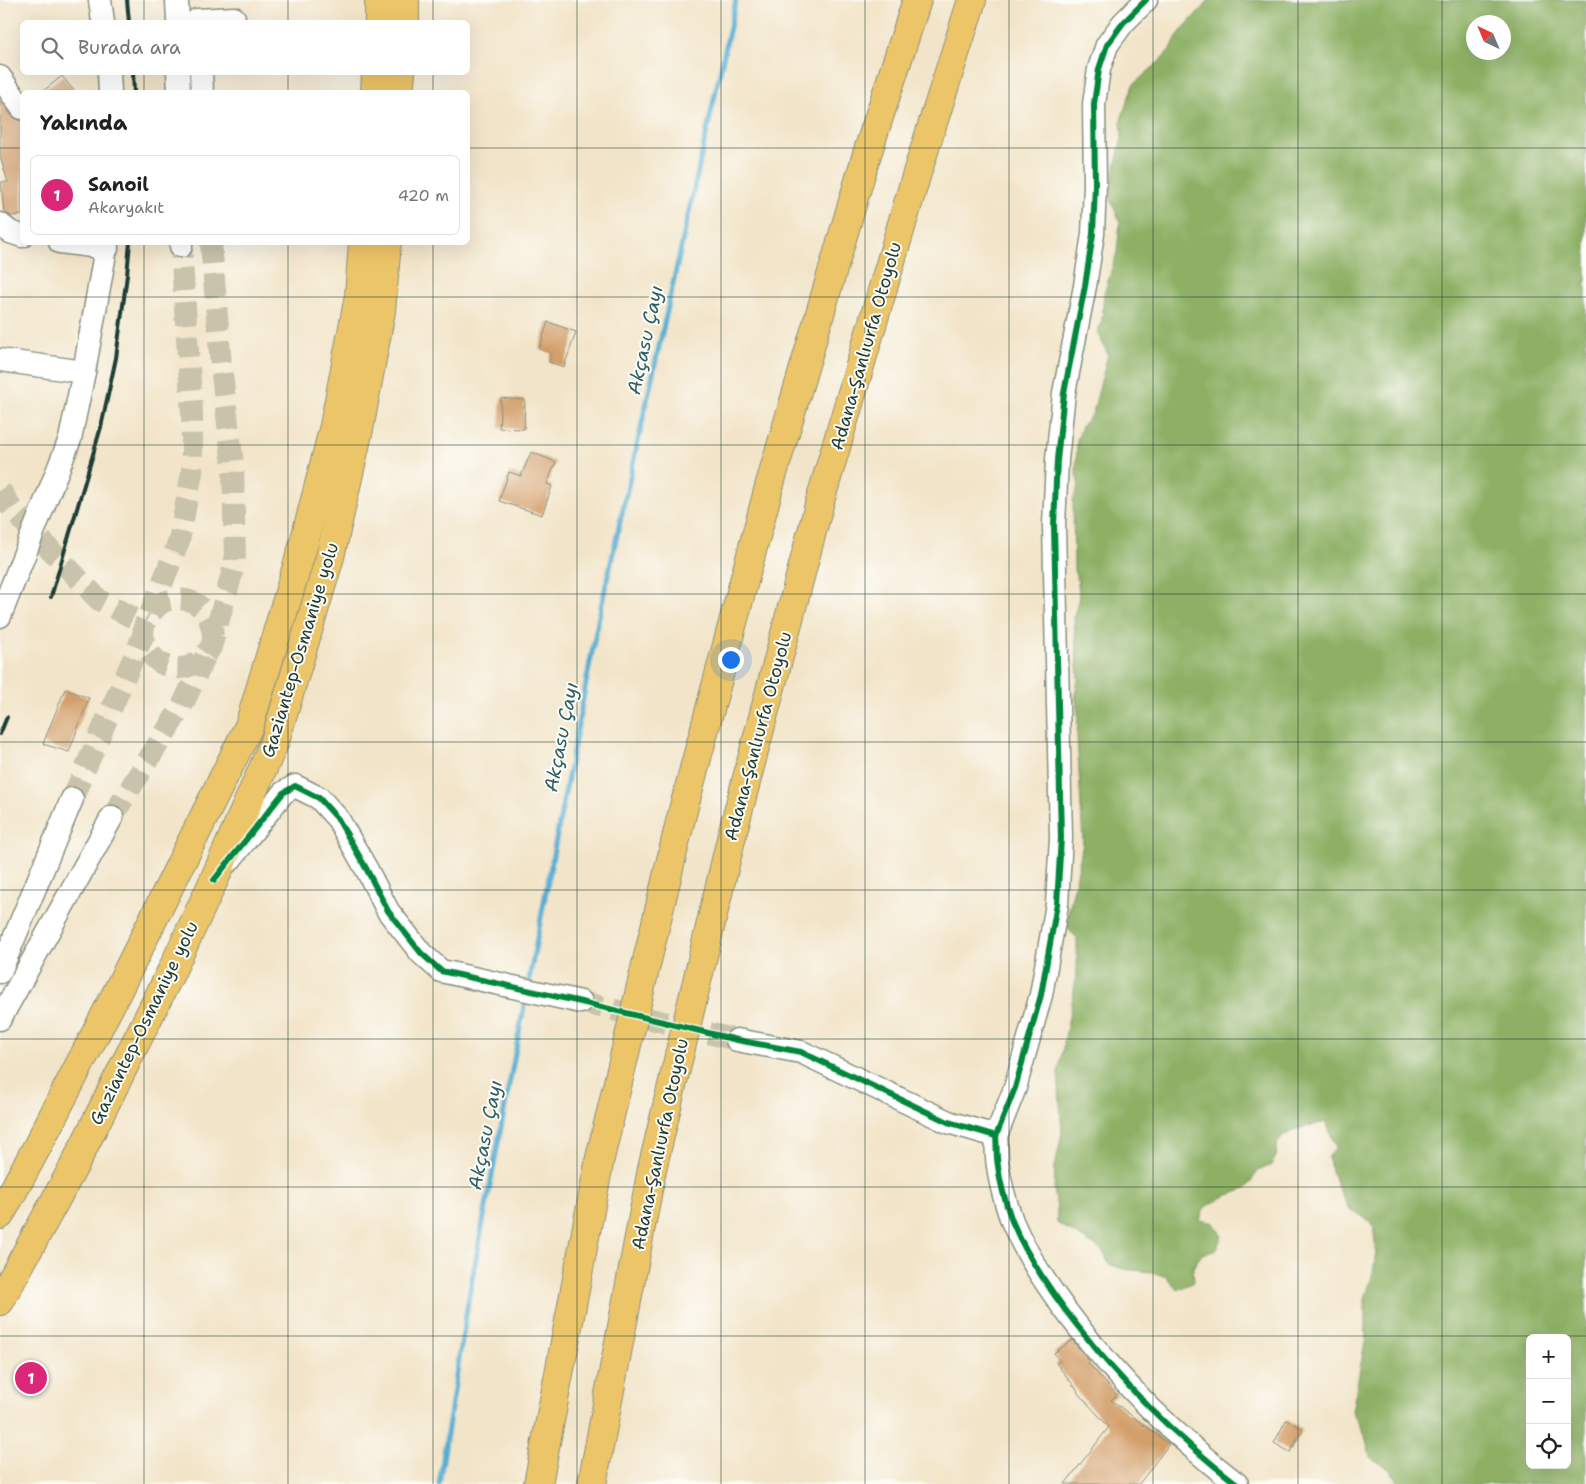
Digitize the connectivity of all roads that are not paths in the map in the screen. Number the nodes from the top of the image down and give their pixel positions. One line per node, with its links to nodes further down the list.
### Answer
1 (100, 0): 10 (street)
2 (177, 0): 8 (street)
3 (379, 0): 11 (highway)
4 (405, 0): 12 (highway)
5 (916, 0): 43 (highway)
6 (972, 0): 44 (highway, Adana-Şanlıurfa Otoyolu)
7 (1146, 0): 40 (street)
8 (192, 16): 9 (street)
9 (234, 18)
10 (103, 20)
11 (378, 20)
12 (404, 20)
13 (109, 75): 19 (street)
14 (178, 75): 20 (street)
15 (201, 75): 21 (street)
16 (376, 75): 22 (highway)
17 (401, 75): 23 (highway)
18 (0, 77): 24 (street)
19 (110, 90)
20 (178, 90)
21 (202, 90)
22 (375, 90)
23 (399, 90)
24 (20, 105)
25 (0, 224): 26 (street)
26 (20, 235)
27 (363, 245): 41 (highway, Gaziantep-Osmaniye yolu)
28 (387, 245): 35 (highway, Gaziantep-Osmaniye yolu)
29 (107, 246): 31 (street)
30 (0, 360): 31 (street)
31 (84, 372): 32 (street)
32 (0, 616)
33 (72, 799): 36 (street)
34 (112, 817): 38 (street)
35 (214, 880): 37 (street); 42 (highway, Gaziantep-Osmaniye yolu)
36 (0, 972)
37 (581, 1002)
38 (0, 1018)
39 (737, 1040): 40 (street)
40 (996, 1136): 45 (street)
41 (0, 1215)
42 (0, 1301)
43 (538, 1484)
44 (592, 1484)
45 (1237, 1484)

